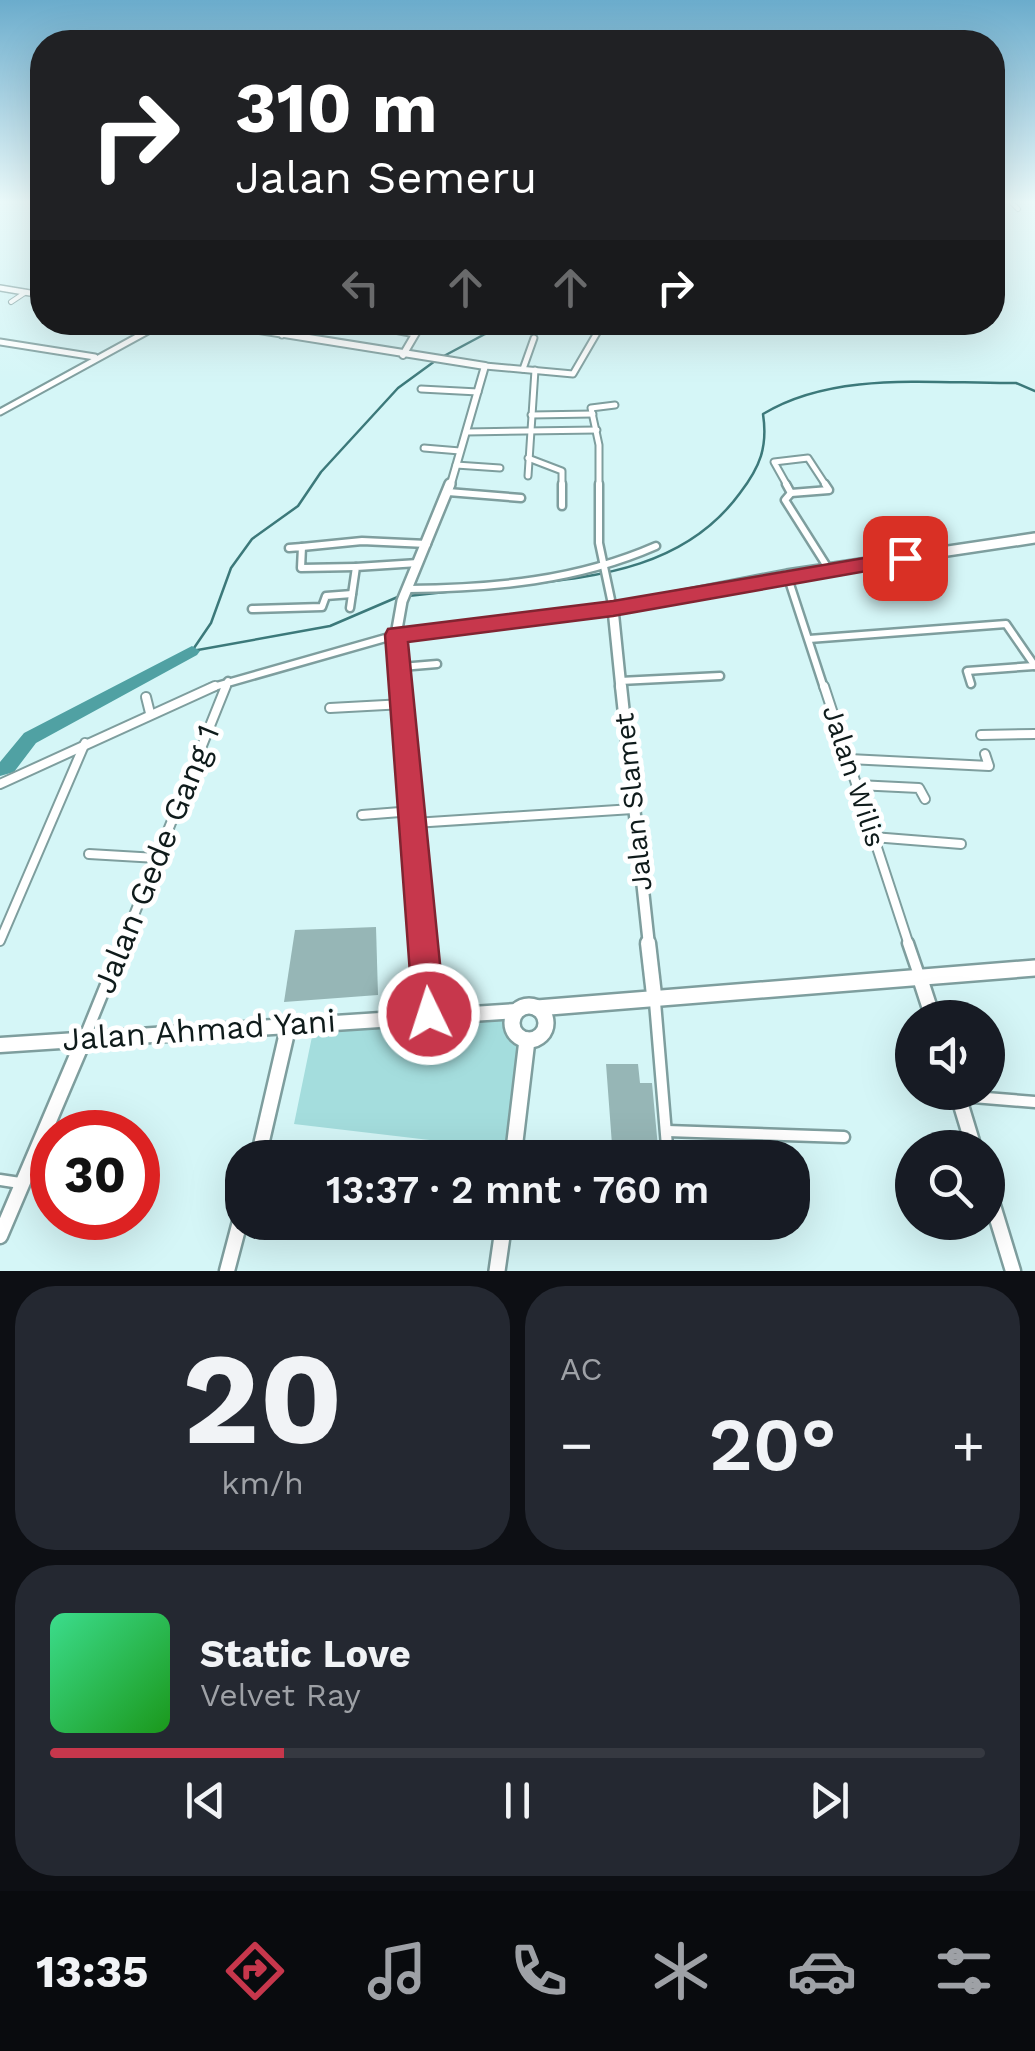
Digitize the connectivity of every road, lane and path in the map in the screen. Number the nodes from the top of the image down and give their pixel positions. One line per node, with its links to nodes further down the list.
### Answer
1 (0, 288): 2 (street)
2 (26, 292): 3 (street); 4 (street)
3 (30, 293)
4 (11, 302)
5 (142, 335): 18 (street)
6 (282, 335): 16 (street)
7 (415, 335): 16 (street)
8 (596, 335): 23 (street)
9 (534, 338): 22 (street)
10 (0, 342): 11 (street)
11 (17, 345): 12 (street); 14 (street)
12 (35, 348): 13 (street); 17 (street)
13 (53, 351): 15 (street); 19 (street)
14 (5, 353)
15 (72, 354): 18 (street); 20 (street)
16 (403, 355): 21 (street)
17 (23, 356)
18 (96, 358): 27 (street)
19 (42, 359)
20 (62, 362)
21 (485, 366): 22 (street); 25 (street)
22 (522, 369): 23 (street)
23 (535, 370): 29 (street)
24 (421, 389): 25 (street)
25 (478, 392): 31 (street)
26 (615, 406): 28 (street)
27 (0, 412)
28 (593, 414): 29 (street); 30 (street)
29 (531, 415): 32 (street)
30 (598, 430): 32 (street); 51 (street)
31 (466, 432): 32 (street); 34 (street)
32 (529, 432): 35 (street)
33 (424, 448): 34 (street)
34 (460, 451): 36 (street)
35 (528, 458): 38 (street); 42 (street)
36 (456, 465): 37 (street); 39 (street)
37 (500, 468)
38 (528, 476)
39 (448, 492): 41 (street); 44 (street)
40 (791, 493): 40 (street); 50 (street)
41 (520, 498)
42 (562, 506)
43 (1035, 538): 50 (street)
44 (427, 544): 46 (street); 48 (street)
45 (656, 546): 51 (street)
46 (302, 547): 47 (street); 49 (street)
47 (289, 548)
48 (419, 563): 49 (street); 54 (street)
49 (356, 567): 53 (street)
50 (829, 569): 52 (street)
51 (603, 572): 54 (street); 56 (street)
52 (787, 575): 56 (street); 59 (street, Jalan Wilis)
53 (352, 594): 55 (street); 57 (street)
54 (405, 594): 58 (street)
55 (350, 608)
56 (613, 609): 58 (street); 65 (street, Jalan Slamet)
57 (252, 610)
58 (396, 635): 62 (street); 64 (street)
59 (808, 639): 61 (street); 77 (street, Jalan Wilis)
60 (437, 664): 62 (street)
61 (1035, 666): 66 (street)
62 (401, 667): 68 (street)
63 (720, 676): 65 (street)
64 (228, 680): 70 (street); 88 (street, Jalan Gede Gang 1)
65 (620, 682): 81 (street, Jalan Slamet)
66 (972, 684)
67 (146, 698): 70 (street)
68 (404, 704): 69 (street); 82 (street)
69 (330, 708)
70 (150, 714): 75 (street)
71 (994, 724): 74 (street)
72 (1035, 734): 74 (street)
73 (981, 735): 74 (street)
74 (1000, 735)
75 (86, 742): 78 (street); 89 (street)
76 (985, 754): 77 (street)
77 (850, 758): 79 (street, Jalan Wilis)
78 (0, 784)
79 (857, 785): 80 (street); 85 (street, Jalan Wilis)
80 (925, 799)
81 (634, 809): 84 (street); 92 (street, Jalan Slamet)
82 (412, 811): 83 (street); 84 (street)
83 (362, 815)
84 (414, 823): 96 (street)
85 (872, 837): 86 (street); 91 (street, Jalan Wilis)
86 (961, 844)
87 (89, 854): 88 (street)
88 (157, 858): 98 (street, Jalan Gede Gang 1)
89 (0, 941)
90 (1035, 968): 91 (main road)
91 (920, 978): 92 (main road); 93 (street)
92 (654, 996): 94 (main road); 103 (street)
93 (927, 1000)
94 (537, 1008): 95 (main road); 99 (main road)
95 (517, 1011): 96 (street, Jalan Ahmad Yani); 99 (main road)
96 (429, 1014): 97 (street, Jalan Ahmad Yani)
97 (289, 1024): 98 (street, Jalan Ahmad Yani); 105 (street)
98 (84, 1038): 100 (street, Jalan Ahmad Yani); 109 (street)
99 (527, 1040): 106 (main road)
100 (0, 1045)
101 (1005, 1099): 102 (street)
102 (1035, 1102)
103 (667, 1132): 104 (street); 107 (street)
104 (844, 1136)
105 (262, 1140)
106 (515, 1140)
107 (667, 1140)
108 (0, 1180): 109 (street)
109 (21, 1184): 110 (street)
110 (0, 1236)
111 (235, 1240): 114 (street)
112 (501, 1240): 115 (main road)
113 (1004, 1240): 116 (street)
114 (227, 1271)
115 (497, 1271)
116 (1013, 1271)

